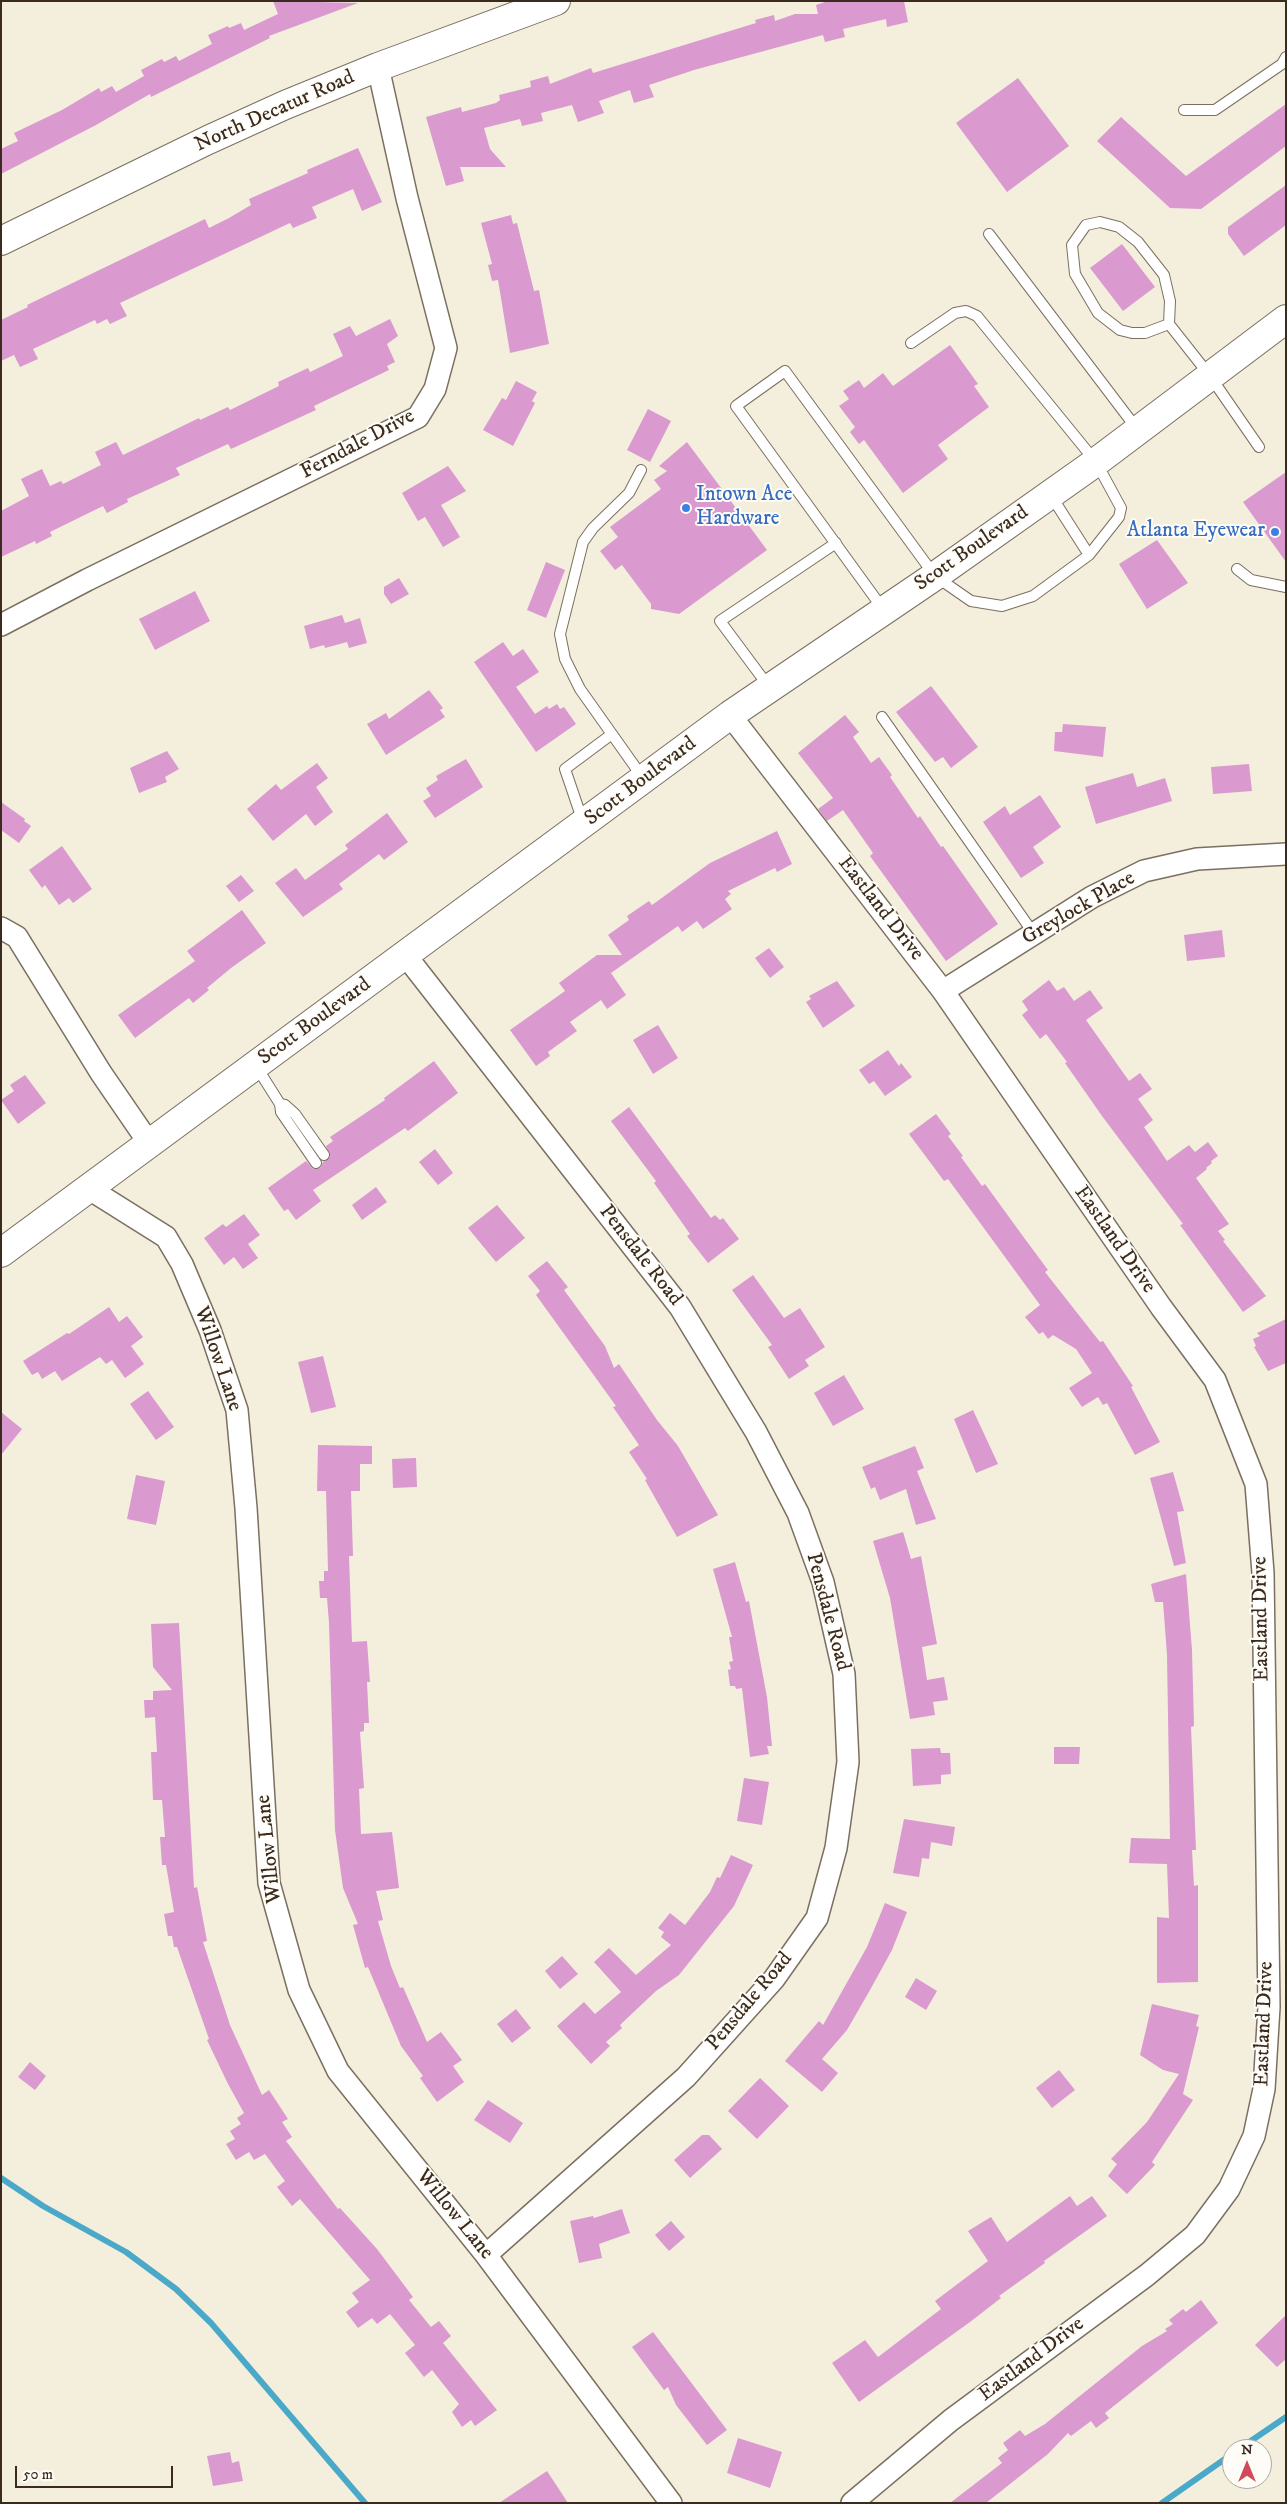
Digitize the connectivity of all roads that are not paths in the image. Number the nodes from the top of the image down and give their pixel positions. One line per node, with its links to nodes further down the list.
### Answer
1 (540, 4): 3 (main road, North Decatur Road)
2 (1286, 57): 4 (lane)
3 (378, 67): 6 (main road, North Decatur Road); 22 (street, Ferndale Drive)
4 (1184, 110)
5 (989, 234): 11 (lane)
6 (1, 241)
7 (1286, 319): 10 (main road, Scott Boulevard)
8 (1169, 324): 8 (lane); 10 (lane)
9 (911, 342): 13 (lane)
10 (1210, 376): 11 (main road, Scott Boulevard); 12 (lane)
11 (1138, 430): 13 (main road, Scott Boulevard)
12 (1259, 446)
13 (1096, 462): 15 (main road, Scott Boulevard); 17 (lane)
14 (641, 470): 26 (lane)
15 (1050, 494): 17 (lane); 19 (main road, Scott Boulevard)
16 (836, 542): 19 (lane); 21 (lane); 23 (lane)
17 (1089, 555): 19 (lane)
18 (1237, 569): 20 (lane)
19 (935, 576): 21 (main road, Scott Boulevard)
20 (1286, 587)
21 (884, 610): 23 (main road, Scott Boulevard)
22 (1, 625)
23 (770, 688): 24 (main road, Scott Boulevard)
24 (730, 715): 27 (main road, Scott Boulevard); 33 (street, Eastland Drive)
25 (882, 718): 31 (lane)
26 (612, 734): 27 (lane); 28 (lane)
27 (644, 780): 28 (main road, Scott Boulevard)
28 (584, 824): 32 (main road, Scott Boulevard)
29 (1286, 854): 31 (street, Greylock Place)
30 (1, 928): 36 (street)
31 (1034, 934): 33 (street, Greylock Place)
32 (406, 956): 34 (main road, Scott Boulevard); 41 (street, Pensdale Road)
33 (943, 991): 43 (street, Eastland Drive)
34 (256, 1065): 35 (lane); 36 (main road, Scott Boulevard)
35 (280, 1104): 37 (lane); 38 (lane)
36 (149, 1143): 39 (main road, Scott Boulevard)
37 (324, 1155)
38 (316, 1163)
39 (88, 1188): 40 (main road, Scott Boulevard); 41 (street, Willow Lane)
40 (1, 1253)
41 (486, 2255): 42 (street, Willow Lane)
42 (671, 2503)
43 (852, 2503)

